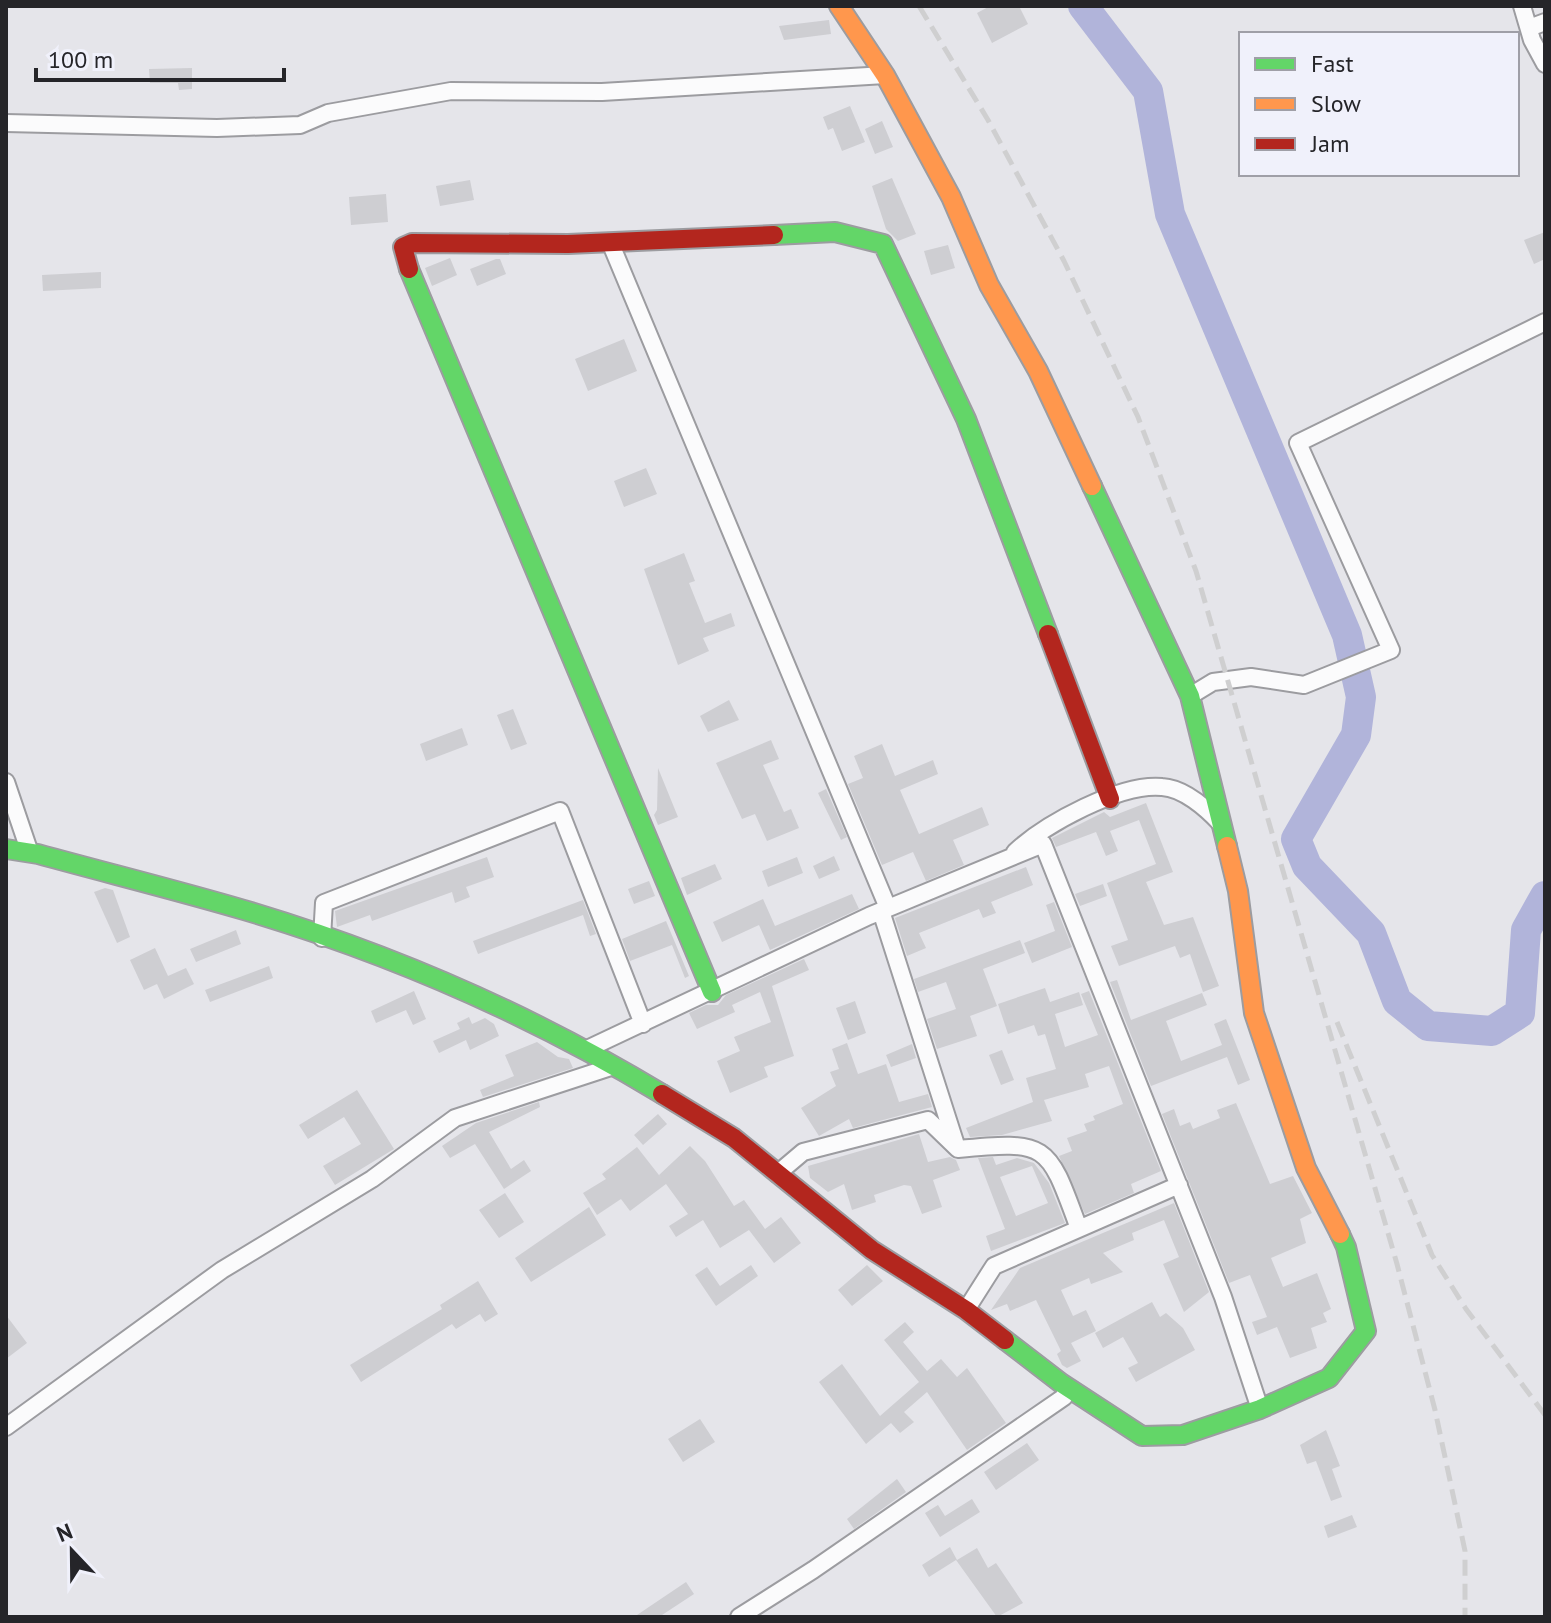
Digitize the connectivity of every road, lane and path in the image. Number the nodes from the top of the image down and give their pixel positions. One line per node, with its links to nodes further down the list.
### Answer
1 (839, 6): 5 (street)
2 (1522, 6): 3 (street)
3 (1537, 25): 4 (street)
4 (1545, 64)
5 (885, 75): 6 (street); 9 (street)
6 (6, 123)
7 (610, 242): 11 (street); 16 (street); 18 (street)
8 (1545, 322): 9 (street)
9 (1190, 696): 12 (street)
10 (6, 782): 14 (street)
11 (1110, 799): 12 (street); 15 (street)
12 (1222, 826): 28 (street)
13 (6, 849): 14 (street)
14 (30, 853): 17 (street)
15 (1008, 858): 16 (street); 24 (street)
16 (884, 910): 18 (street); 22 (street)
17 (322, 938): 19 (street); 20 (street)
18 (712, 992): 19 (street)
19 (643, 1024): 20 (street)
20 (585, 1050): 21 (street)
21 (614, 1066): 23 (street); 29 (street)
22 (958, 1149): 23 (street); 25 (street)
23 (777, 1174): 26 (street)
24 (1179, 1185): 25 (street); 28 (street)
25 (1078, 1226): 26 (street)
26 (966, 1310): 27 (street)
27 (1067, 1387): 28 (street); 30 (street)
28 (1260, 1409)
29 (6, 1427)
30 (739, 1617)

